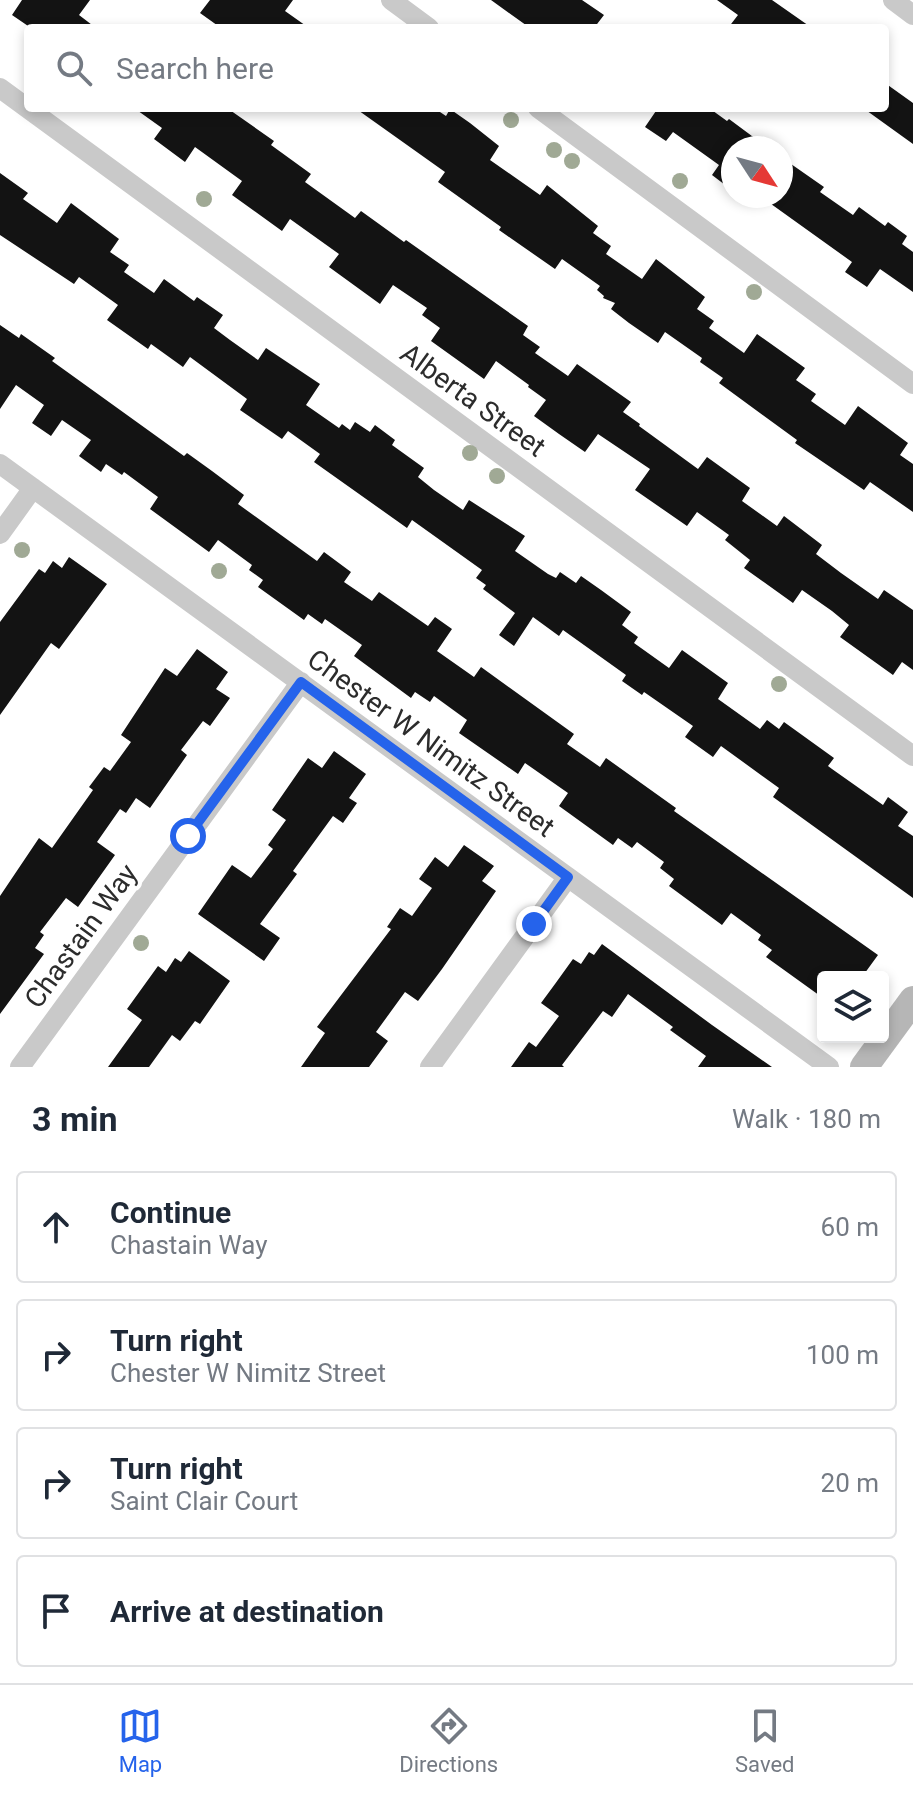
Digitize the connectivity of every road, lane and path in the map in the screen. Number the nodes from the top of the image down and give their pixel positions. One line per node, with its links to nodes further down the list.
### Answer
1 (391, 0): 4 (street)
2 (893, 0): 3 (street)
3 (913, 15)
4 (424, 24)
5 (0, 88): 6 (street, Alberta Street)
6 (24, 106)
7 (33, 112): 14 (street, Alberta Street)
8 (543, 112): 9 (street)
9 (913, 384)
10 (0, 464): 11 (street, Chester W Nimitz Street)
11 (33, 488): 12 (street); 13 (street, Chester W Nimitz Street)
12 (0, 534)
13 (301, 682): 15 (street, Chester W Nimitz Street); 17 (street, Chastain Way)
14 (913, 756)
15 (568, 877): 18 (street); 19 (street, Chester W Nimitz Street)
16 (913, 1000): 20 (street)
17 (20, 1067)
18 (430, 1067)
19 (829, 1067)
20 (864, 1067)

